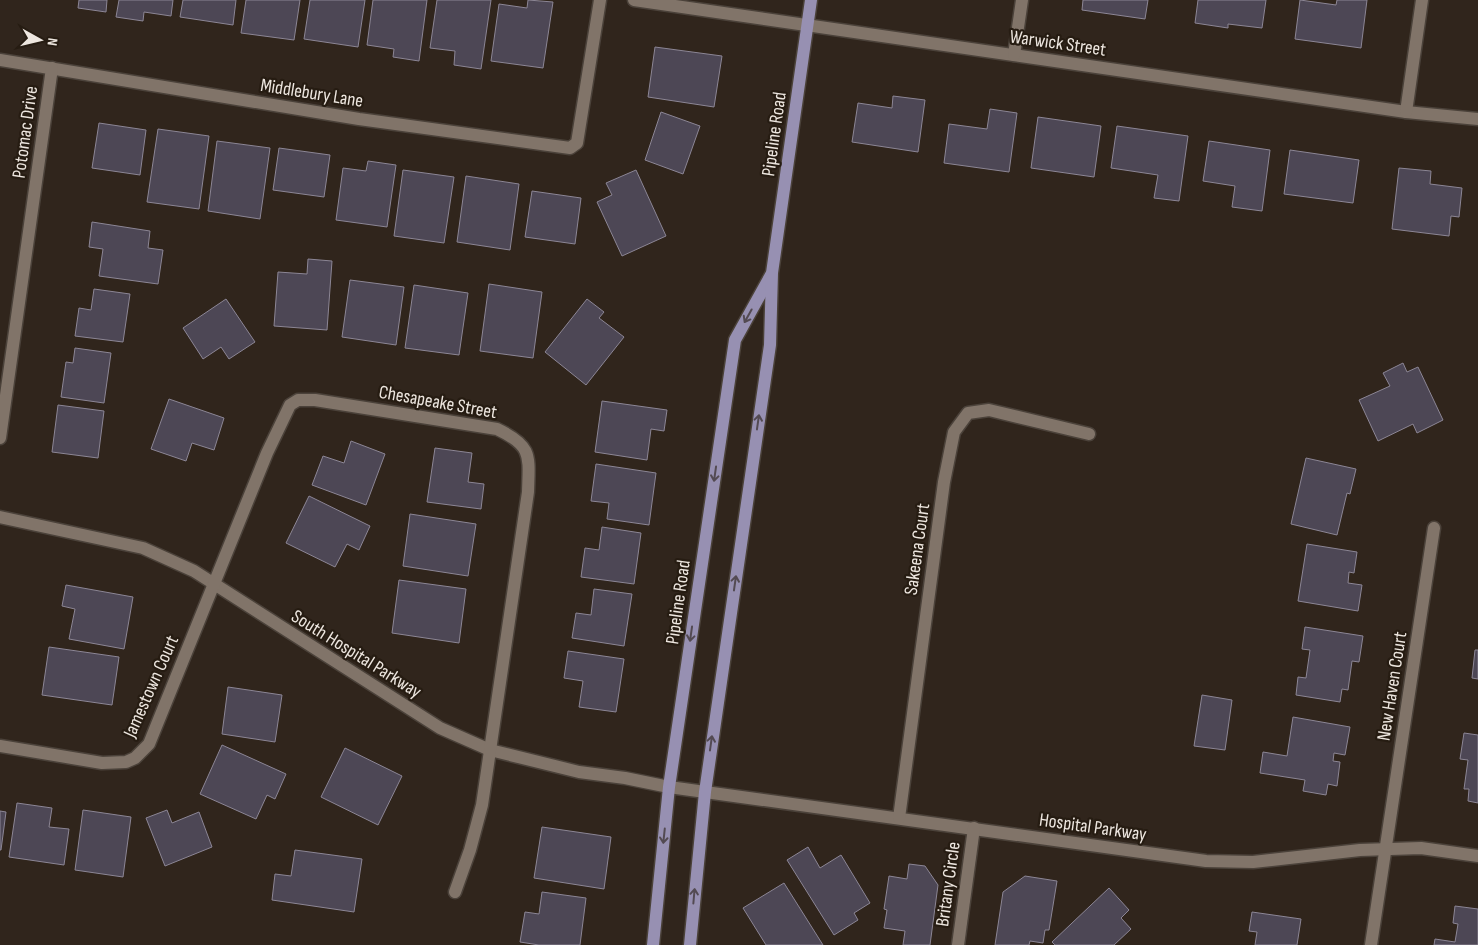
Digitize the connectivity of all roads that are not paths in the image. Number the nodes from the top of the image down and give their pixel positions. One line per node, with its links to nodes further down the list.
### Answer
1 (600, 0): 9 (street, Middlebury Lane)
2 (634, 0): 6 (street, Warwick Street)
3 (811, 0): 6 (main road, Pipeline Road)
4 (1022, 0): 7 (street)
5 (1422, 0): 10 (street)
6 (807, 26): 7 (street, Warwick Street); 12 (main road, Pipeline Road)
7 (1014, 55): 10 (street, Warwick Street)
8 (0, 60): 9 (street, Middlebury Lane)
9 (52, 68): 14 (street, Potomac Drive)
10 (1406, 112): 11 (street, Warwick Street)
11 (1478, 119)
12 (772, 273): 20 (main road, Pipeline Road, one-way to 20); 21 (main road, Pipeline Road, one-way to 12)
13 (1089, 434): 22 (street, Sakeena Court)
14 (0, 438)
15 (0, 517): 17 (street, South Hospital Parkway)
16 (1434, 528): 24 (street, New Haven Court)
17 (214, 584): 18 (street, Jamestown Court); 19 (street, South Hospital Parkway); 19 (street, Chesapeake Street)
18 (0, 746)
19 (490, 750): 20 (street, South Hospital Parkway); 26 (street, Chesapeake Street)
20 (669, 787): 21 (street, South Hospital Parkway); 27 (main road, Pipeline Road, one-way to 27)
21 (705, 792): 22 (street, Hospital Parkway); 28 (main road, Pipeline Road, one-way to 21)
22 (898, 818): 23 (street, Hospital Parkway)
23 (974, 828): 24 (street, Hospital Parkway); 29 (street, Britany Circle)
24 (1385, 850): 25 (street, Hospital Parkway); 30 (street, New Haven Court)
25 (1478, 856)
26 (454, 892)
27 (653, 945)
28 (690, 945)
29 (958, 945)
30 (1371, 945)

